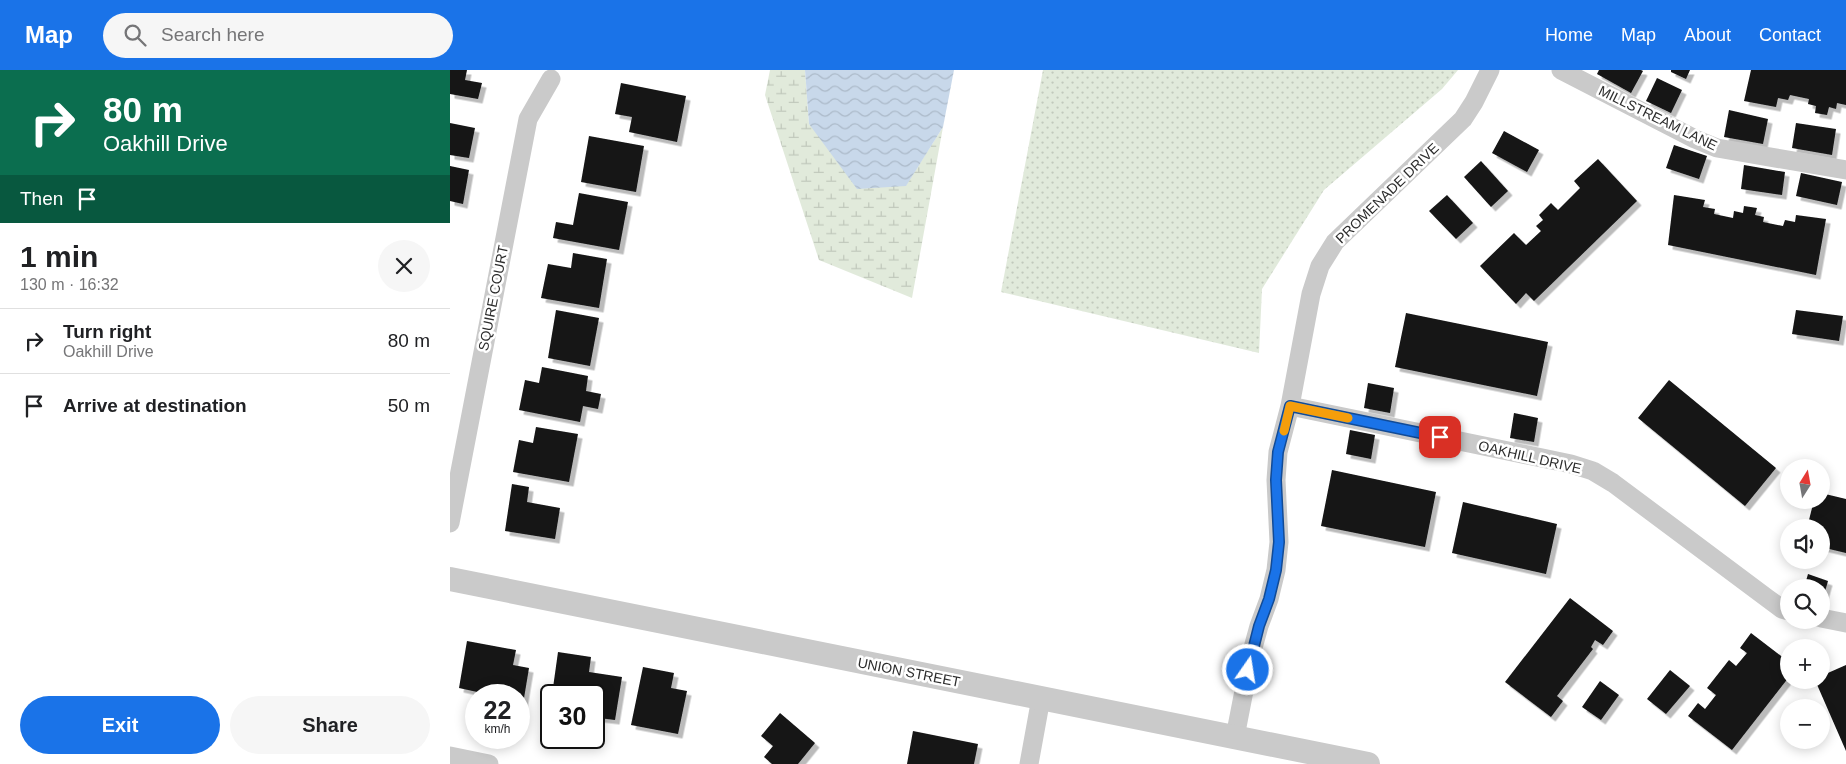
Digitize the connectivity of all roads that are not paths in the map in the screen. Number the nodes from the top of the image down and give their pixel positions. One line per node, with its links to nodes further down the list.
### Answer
1 (1490, 70): 5 (street, PROMENADE DRIVE)
2 (1561, 70): 4 (street, MILLSTREAM LANE)
3 (551, 79): 6 (street, SQUIRE COURT)
4 (1846, 170)
5 (1290, 406): 8 (street, OAKHILL DRIVE); 12 (street, PROMENADE DRIVE)
6 (450, 523)
7 (450, 578): 11 (street, UNION STREET)
8 (1780, 608)
9 (1830, 620): 10 (street)
10 (1846, 623)
11 (1041, 698): 12 (street, UNION STREET); 15 (street)
12 (1235, 737): 16 (street, UNION STREET)
13 (450, 756): 14 (street)
14 (490, 764)
15 (1028, 764)
16 (1368, 764)

